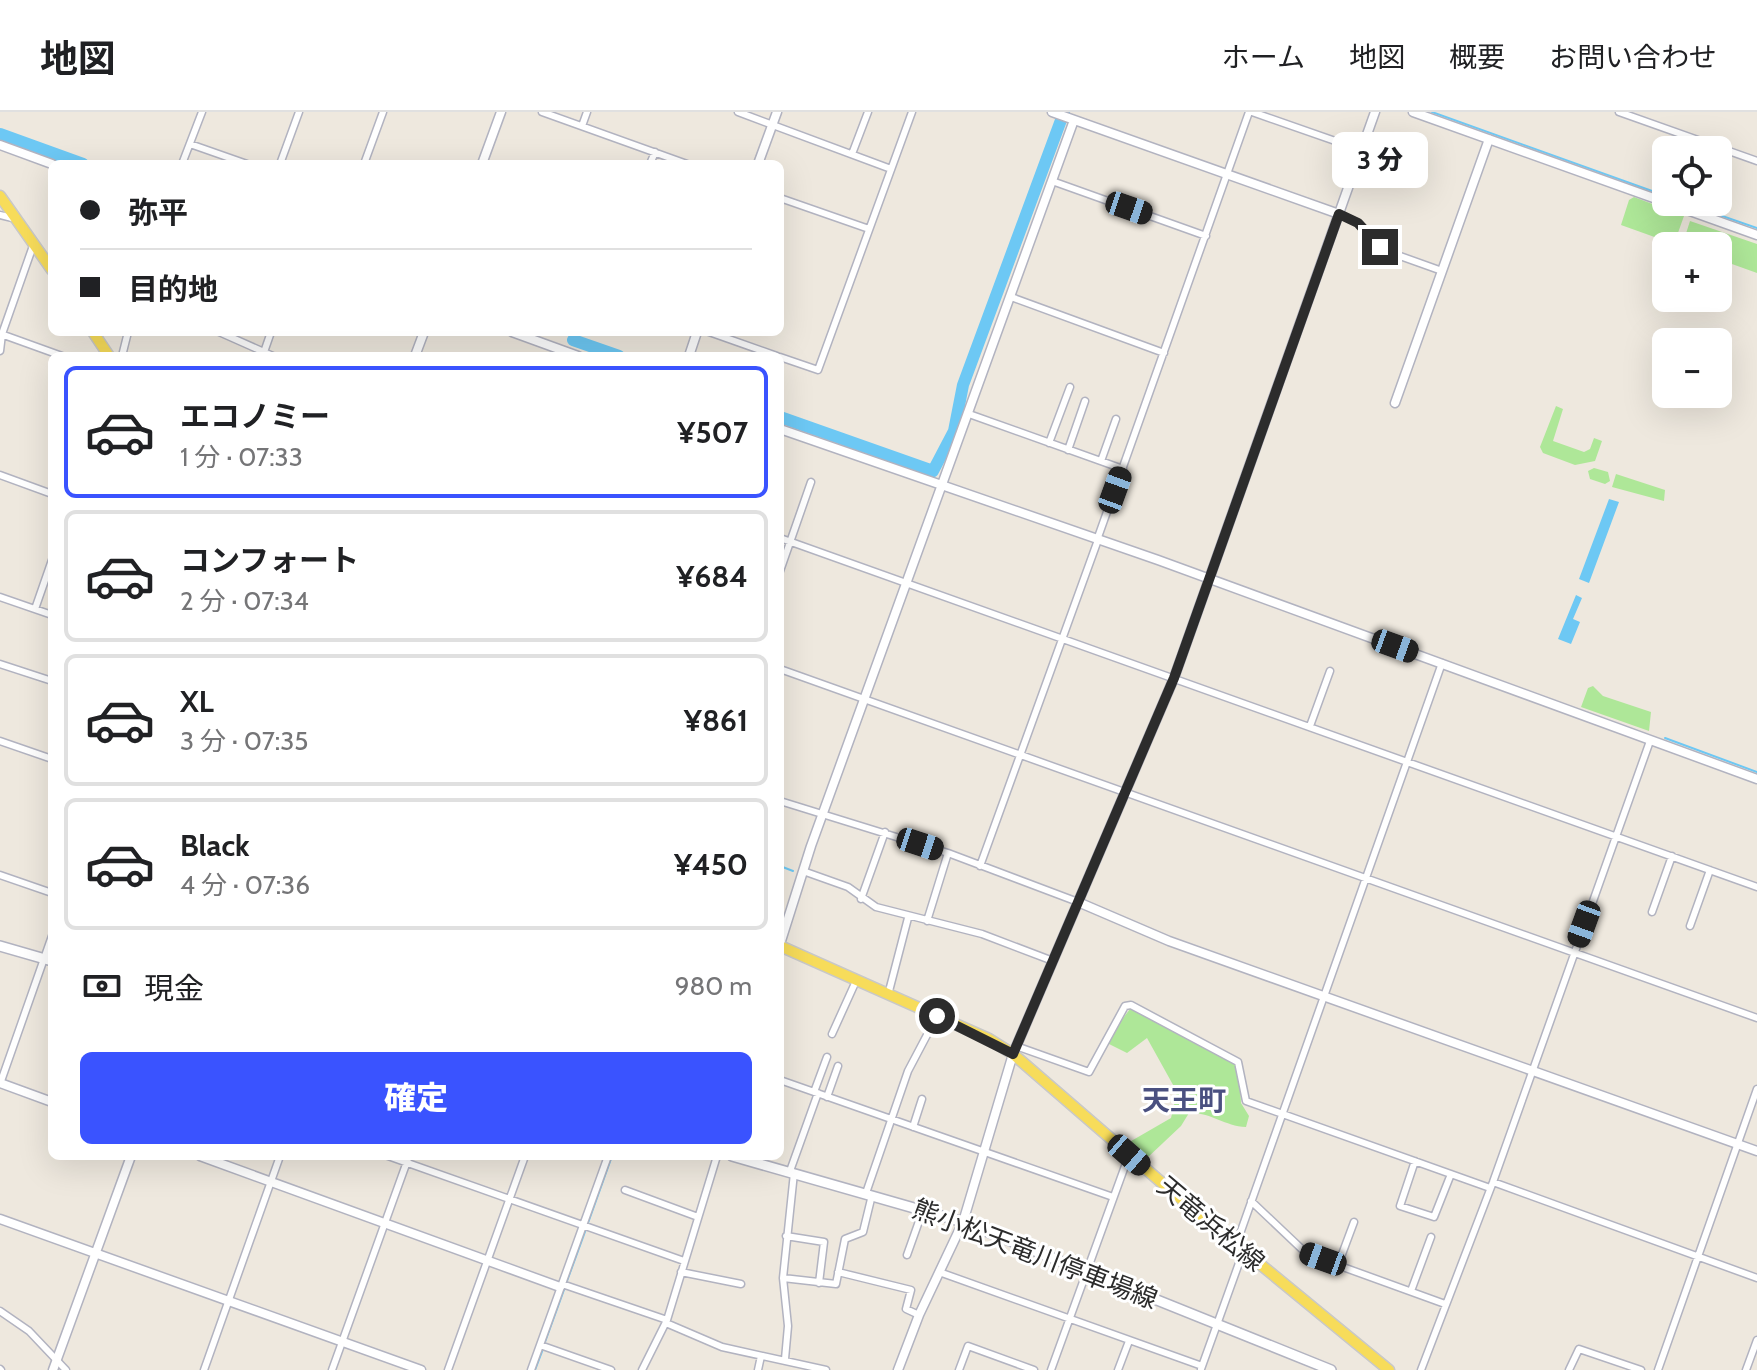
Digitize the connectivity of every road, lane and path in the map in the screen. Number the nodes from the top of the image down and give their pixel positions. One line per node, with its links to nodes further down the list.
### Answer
1 (202, 112): 21 (street)
2 (299, 112): 28 (street)
3 (501, 112): 30 (street)
4 (542, 112): 19 (street)
5 (587, 112): 19 (street)
6 (738, 112): 18 (street)
7 (777, 112): 18 (street)
8 (868, 112): 25 (street)
9 (912, 112): 36 (street)
10 (1053, 112): 17 (street)
11 (1250, 112): 23 (street); 37 (street)
12 (1375, 112): 23 (street)
13 (1413, 112): 20 (street)
14 (1619, 112): 16 (street)
15 (380, 113): 29 (street)
16 (1638, 115): 34 (street)
17 (1075, 116): 37 (street); 38 (street)
18 (772, 124): 25 (street); 33 (street)
19 (582, 126): 24 (street)
20 (1489, 139): 45 (street); 49 (street)
21 (190, 144): 26 (street); 27 (street)
22 (0, 145): 35 (street)
23 (1361, 150): 41 (street)
24 (655, 152): 31 (street); 32 (street)
25 (852, 154): 36 (street)
26 (184, 160)
27 (236, 160)
28 (281, 160)
29 (365, 160)
30 (483, 160)
31 (652, 160)
32 (676, 160)
33 (759, 160)
34 (1757, 161)
35 (48, 163)
36 (891, 169): 44 (street)
37 (1228, 175): 41 (street); 46 (street)
38 (1052, 181): 46 (street); 50 (street)
39 (0, 196): 43 (main road)
40 (784, 199): 44 (street)
41 (1339, 214): 49 (street); 81 (street)
42 (0, 215): 43 (street)
43 (17, 219): 47 (main road)
44 (869, 229): 61 (street)
45 (1757, 235)
46 (1206, 236): 60 (street)
47 (34, 243): 48 (main road); 51 (street)
48 (48, 264)
49 (1442, 271): 64 (street)
50 (1011, 297): 60 (street); 65 (street)
51 (1, 333): 55 (street); 56 (street)
52 (227, 336): 57 (street)
53 (522, 336): 58 (street)
54 (721, 336): 59 (street)
55 (0, 351)
56 (51, 352)
57 (259, 352)
58 (564, 352)
59 (767, 352)
60 (1164, 353): 71 (street)
61 (784, 358)
62 (1070, 387): 68 (street)
63 (1085, 401): 69 (street)
64 (1395, 403)
65 (969, 414): 68 (street); 74 (street)
66 (1116, 419): 70 (street)
67 (784, 430): 74 (street)
68 (1049, 443): 69 (street)
69 (1068, 450): 70 (street)
70 (1101, 461): 71 (street)
71 (1123, 469): 76 (street)
72 (0, 475): 75 (street)
73 (811, 482): 78 (street)
74 (943, 484): 76 (street); 82 (street)
75 (48, 493)
76 (1098, 537): 81 (street); 86 (street)
77 (784, 540): 78 (street)
78 (790, 542): 79 (street); 82 (street)
79 (784, 559)
80 (48, 572): 84 (street)
81 (1209, 579): 87 (street); 91 (street)
82 (908, 584): 86 (street); 93 (street)
83 (0, 597): 84 (street)
84 (35, 609): 85 (street)
85 (48, 614)
86 (1062, 639): 91 (street); 97 (street)
87 (1442, 663): 96 (street); 99 (street)
88 (0, 664): 92 (street)
89 (784, 670): 93 (street)
90 (1330, 671): 94 (street)
91 (1174, 678): 94 (street); 101 (street)
92 (48, 680)
93 (866, 700): 97 (street); 103 (street)
94 (1310, 726): 99 (street)
95 (0, 741): 98 (street)
96 (1650, 741): 100 (street); 105 (street)
97 (1021, 756): 101 (street); 108 (street)
98 (48, 758)
99 (1406, 762): 105 (street); 112 (street)
100 (1757, 779)
101 (1123, 792): 112 (street); 116 (street)
102 (784, 802): 103 (street)
103 (823, 816): 104 (street); 110 (street)
104 (885, 832): 106 (street); 115 (street)
105 (1616, 836): 107 (street); 124 (street)
106 (948, 853): 108 (street); 119 (street)
107 (1672, 856): 109 (street); 117 (street)
108 (980, 866): 116 (street)
109 (1710, 870): 113 (street); 120 (street)
110 (803, 871): 115 (street); 121 (street)
111 (0, 875): 114 (street)
112 (1365, 878): 124 (street); 129 (street)
113 (1757, 887)
114 (48, 892)
115 (861, 899): 118 (street)
116 (1078, 902): 126 (street); 129 (street)
117 (1652, 912)
118 (908, 918): 119 (street); 128 (street)
119 (927, 921): 126 (street)
120 (1690, 926)
121 (784, 932)
122 (0, 946): 125 (main road)
123 (784, 947): 127 (main road, 天竜浜松線)
124 (1574, 953): 131 (street); 136 (street)
125 (48, 960): 138 (street)
126 (1053, 961): 133 (street)
127 (856, 981): 128 (main road, 天竜浜松線); 132 (street)
128 (888, 995): 130 (main road, 天竜浜松線)
129 (1323, 996): 136 (street); 144 (street)
130 (937, 1016): 133 (main road, 天竜浜松線); 145 (street)
131 (1757, 1018)
132 (832, 1034)
133 (1014, 1050): 144 (street); 149 (street); 150 (main road, 天竜浜松線)
134 (827, 1057): 140 (street)
135 (838, 1066): 141 (street)
136 (1532, 1071): 147 (street); 163 (street)
137 (784, 1081): 140 (street)
138 (0, 1083): 143 (street)
139 (1757, 1089): 147 (street)
140 (816, 1093): 141 (street); 160 (street)
141 (827, 1097): 145 (street)
142 (922, 1099): 146 (street)
143 (48, 1101)
144 (1283, 1114): 159 (street); 168 (street)
145 (891, 1119): 146 (street); 165 (street)
146 (913, 1127): 149 (street)
147 (1737, 1144): 148 (street); 181 (street)
148 (1757, 1151)
149 (984, 1152): 166 (street); 173 (street)
150 (1129, 1155): 166 (street); 178 (main road, 天竜浜松線)
151 (130, 1160): 179 (street)
152 (211, 1160): 162 (street)
153 (279, 1160): 162 (street)
154 (407, 1160): 167 (street); 172 (street)
155 (524, 1160): 167 (street)
156 (607, 1160): 175 (street)
157 (716, 1160): 170 (street)
158 (747, 1160): 160 (main road, 熊小松天竜川停車場線)
159 (1415, 1161): 161 (street); 161 (street)
160 (792, 1172): 165 (main road, 熊小松天竜川停車場線); 176 (street)
161 (1451, 1174): 163 (street)
162 (271, 1181): 172 (street); 195 (street)
163 (1492, 1185): 181 (street); 196 (street)
164 (625, 1190): 170 (street)
165 (869, 1194): 169 (main road, 熊小松天竜川停車場線); 187 (street)
166 (1113, 1197): 185 (street)
167 (509, 1199): 175 (street); 182 (street)
168 (1251, 1201): 178 (street); 184 (street)
169 (923, 1210): 173 (main road, 熊小松天竜川停車場線); 180 (street)
170 (698, 1217): 183 (street)
171 (0, 1219): 179 (street)
172 (384, 1222): 182 (street); 203 (street)
173 (963, 1222): 185 (main road, 熊小松天竜川停車場線); 188 (street)
174 (1354, 1222): 184 (street)
175 (583, 1225): 183 (street); 193 (street)
176 (786, 1236): 189 (street); 191 (street)
177 (1431, 1237): 194 (street)
178 (1240, 1248): 201 (street); 228 (main road, 天竜浜松線)
179 (96, 1253): 195 (street); 207 (street)
180 (907, 1255)
181 (1698, 1258): 190 (street); 232 (street)
182 (488, 1259): 193 (street); 216 (street)
183 (684, 1261): 186 (street)
184 (1338, 1265): 194 (street)
185 (1086, 1271): 199 (street); 201 (main road, 熊小松天竜川停車場線)
186 (681, 1272): 192 (street); 200 (street)
187 (838, 1272): 191 (street); 198 (street)
188 (939, 1272): 198 (street); 199 (street)
189 (783, 1278): 191 (street); 208 (street)
190 (1757, 1278)
191 (819, 1283)
192 (741, 1284)
193 (561, 1285): 200 (street); 205 (street)
194 (1411, 1291): 196 (street)
195 (228, 1300): 203 (street); 213 (street)
196 (1445, 1304): 229 (street)
197 (0, 1311): 207 (street)
198 (919, 1315): 222 (street)
199 (1069, 1319): 204 (street); 225 (street)
200 (667, 1321): 206 (street); 219 (street)
201 (1217, 1324): 210 (street); 227 (main road, 熊小松天竜川停車場線)
202 (1757, 1340): 233 (street)
203 (343, 1341): 214 (street); 215 (street)
204 (1129, 1341): 210 (street); 226 (street)
205 (540, 1345): 217 (street); 218 (street)
206 (761, 1356): 208 (street); 220 (street)
207 (56, 1359): 211 (street); 212 (street)
208 (785, 1359): 209 (street)
209 (800, 1367): 221 (street)
210 (1201, 1368)
211 (53, 1370)
212 (66, 1370)
213 (204, 1370)
214 (332, 1370)
215 (421, 1370)
216 (448, 1370)
217 (531, 1370)
218 (611, 1370)
219 (642, 1370)
220 (758, 1370)
221 (826, 1370)
222 (898, 1370)
223 (959, 1370): 224 (street)
224 (1034, 1370)
225 (1051, 1370)
226 (1118, 1370)
227 (1331, 1370)
228 (1389, 1370)
229 (1421, 1370)
230 (1569, 1370): 231 (street)
231 (1641, 1370)
232 (1658, 1370)
233 (1746, 1370)

